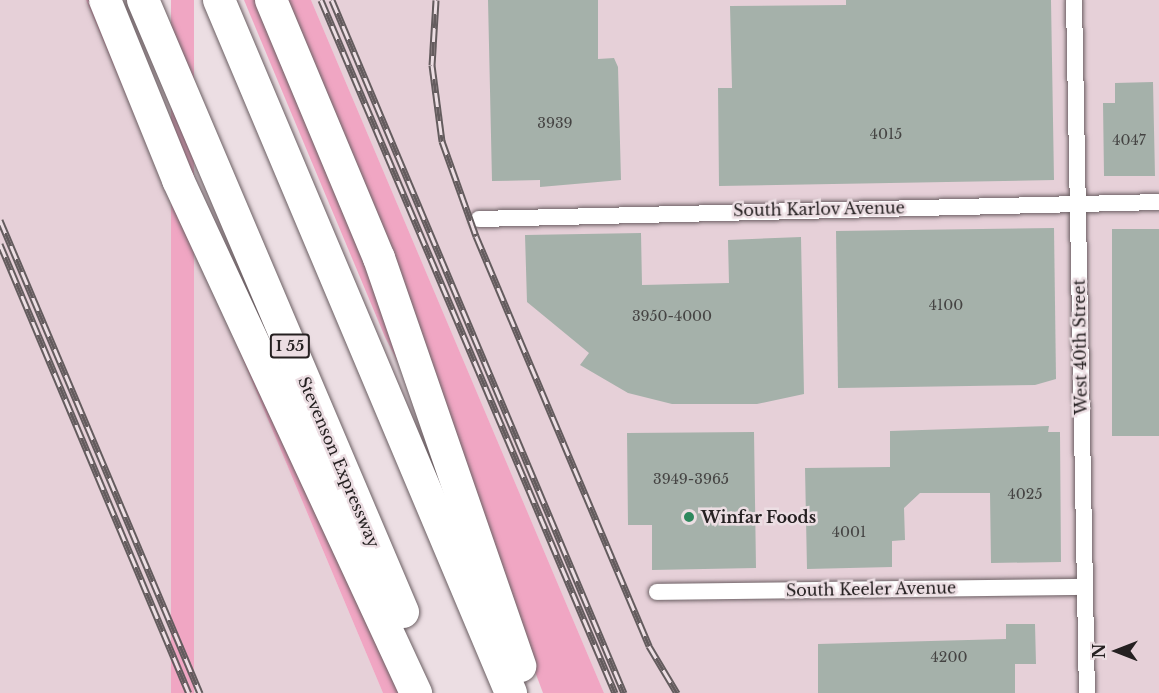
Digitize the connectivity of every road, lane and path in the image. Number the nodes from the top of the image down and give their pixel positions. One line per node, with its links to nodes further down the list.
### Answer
1 (105, 0): 11 (highway)
2 (143, 0): 12 (highway, Stevenson Expressway / I 55)
3 (219, 0): 13 (highway)
4 (272, 0): 14 (highway)
5 (1074, 0): 7 (street, West 40th Street)
6 (1159, 202): 7 (street, South Karlov Avenue)
7 (1078, 204): 8 (street, South Karlov Avenue); 9 (street, West 40th Street)
8 (479, 219)
9 (1085, 587): 10 (street, South Keeler Avenue); 15 (street, West 40th Street)
10 (657, 592)
11 (416, 693)
12 (437, 693)
13 (511, 693)
14 (528, 693)
15 (1087, 693)

